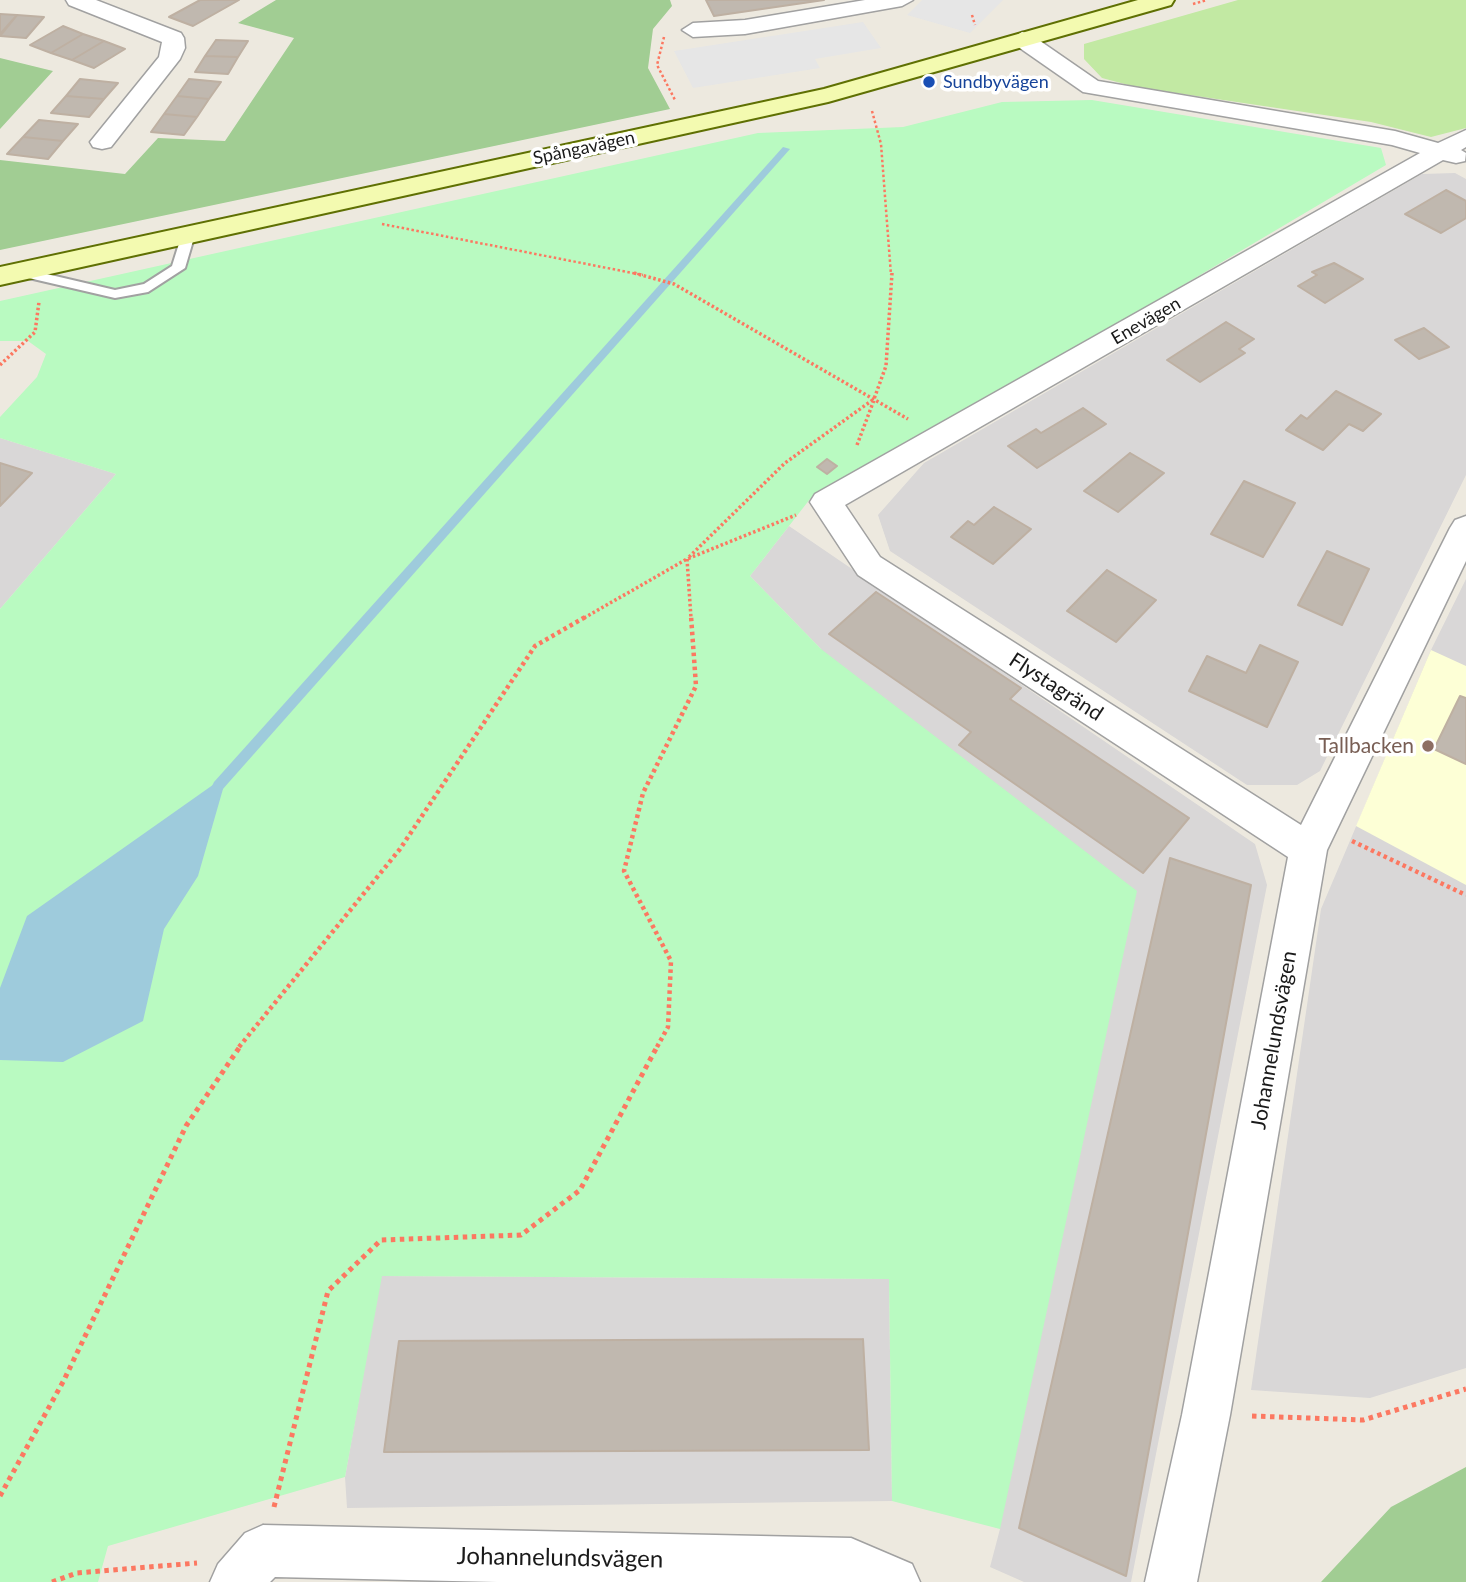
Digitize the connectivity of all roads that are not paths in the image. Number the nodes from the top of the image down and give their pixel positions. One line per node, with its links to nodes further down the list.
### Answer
1 (78, 0): 6 (street)
2 (902, 0): 4 (street)
3 (1163, 0): 5 (street, Spångavägen)
4 (693, 30)
5 (1022, 39): 7 (street); 8 (street, Spångavägen)
6 (102, 142)
7 (1459, 149): 10 (street, Enevägen)
8 (188, 234): 9 (street, Spångavägen); 9 (lane)
9 (10, 274)
10 (825, 502): 12 (street, Flystagränd)
11 (1466, 528): 12 (street, Johannelundsvägen)
12 (1314, 838): 15 (street, Johannelundsvägen)
13 (249, 1567): 14 (street, Johannelundsvägen)
14 (894, 1582)
15 (1171, 1582)

